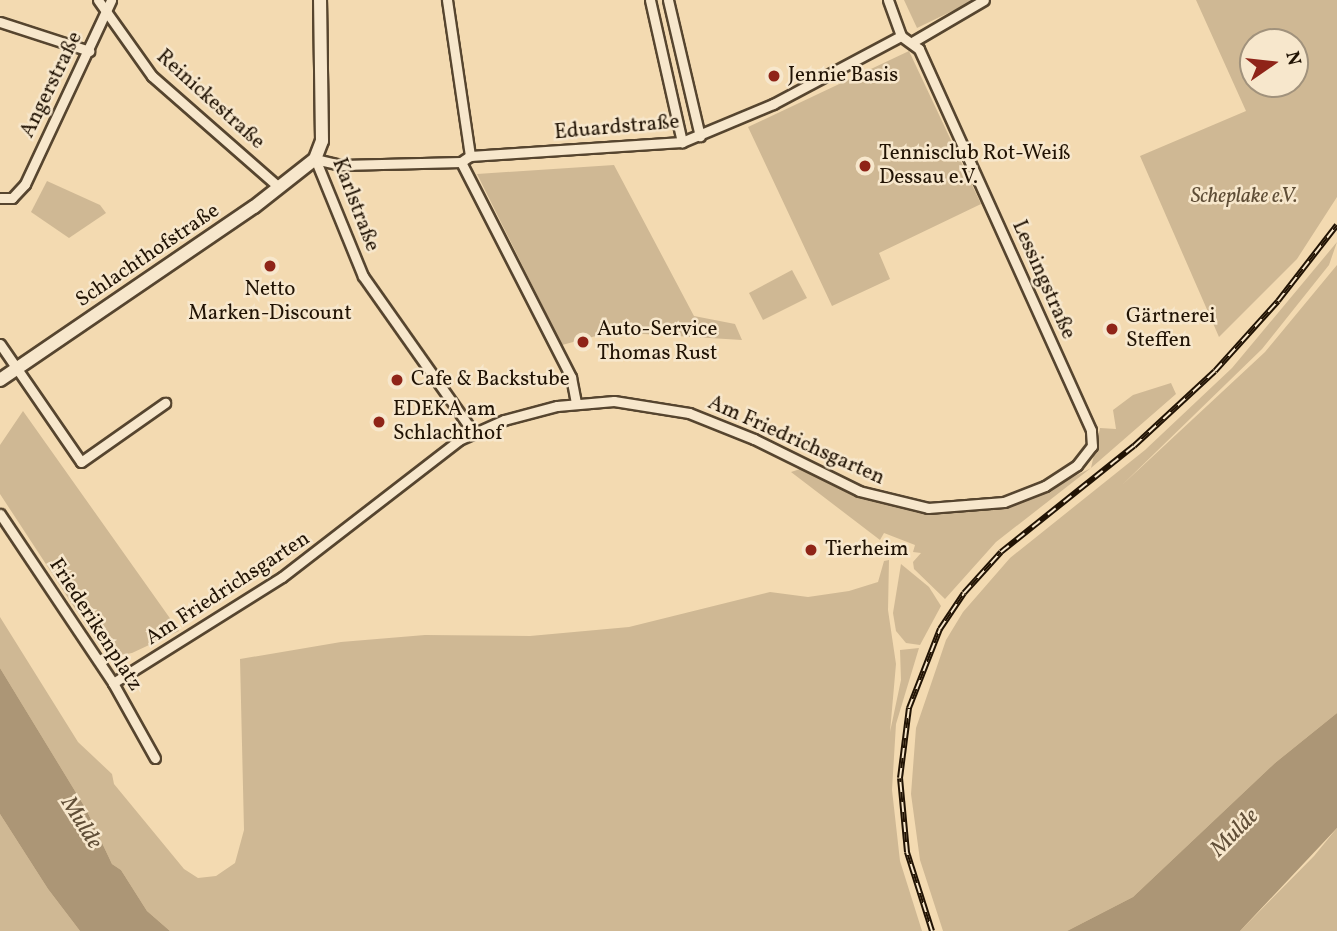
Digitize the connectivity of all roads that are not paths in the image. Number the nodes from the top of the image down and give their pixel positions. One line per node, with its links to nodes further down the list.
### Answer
1 (98, 0): 9 (street, Reinickestraße)
2 (111, 0): 9 (street, Angerstraße)
3 (320, 0): 17 (main road, Karlstraße)
4 (447, 0): 16 (street)
5 (650, 0): 15 (street)
6 (668, 0): 14 (street)
7 (888, 0): 11 (street)
8 (984, 0): 12 (street)
9 (106, 11): 13 (street, Angerstraße); 19 (street, Reinickestraße)
10 (0, 23): 13 (street)
11 (901, 36): 12 (street); 14 (street, Eduardstraße)
12 (914, 41): 26 (street, Lessingstraße)
13 (89, 51): 20 (street, Angerstraße)
14 (700, 136): 15 (street, Eduardstraße)
15 (682, 142): 16 (street, Eduardstraße)
16 (470, 156): 18 (street, Eduardstraße)
17 (315, 159): 18 (street); 19 (main road, Schlachthofstraße); 27 (street, Karlstraße)
18 (461, 162): 24 (street)
19 (279, 187): 22 (main road, Schlachthofstraße)
20 (0, 198)
21 (0, 344): 22 (street)
22 (17, 369): 23 (main road, Schlachthofstraße); 25 (street)
23 (0, 380)
24 (576, 402): 26 (street, Am Friedrichsgarten); 27 (street, Am Friedrichsgarten)
25 (165, 403)
26 (1091, 429)
27 (473, 432): 29 (street, Am Friedrichsgarten)
28 (0, 514): 29 (street, Friederikenplatz)
29 (114, 683): 30 (street, Friederikenplatz)
30 (155, 758)

